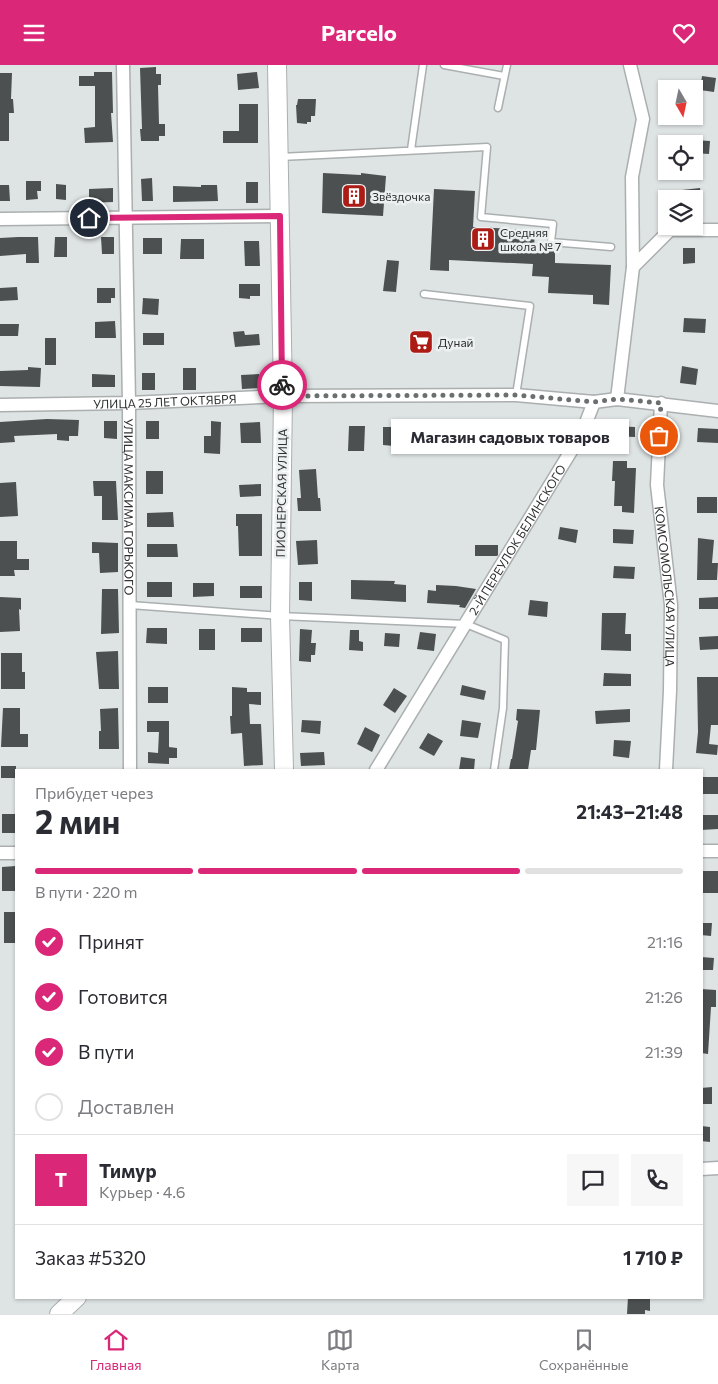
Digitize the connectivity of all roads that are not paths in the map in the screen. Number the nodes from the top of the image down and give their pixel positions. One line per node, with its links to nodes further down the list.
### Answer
1 (123, 65): 12 (street, УЛИЦА МАКСИМА ГОРЬКОГО)
2 (278, 65): 10 (street, ПИОНЕРСКАЯ УЛИЦА)
3 (423, 65): 9 (lane)
4 (444, 65): 7 (lane)
5 (508, 65): 7 (lane)
6 (630, 65): 16 (street)
7 (504, 76): 8 (lane)
8 (498, 108)
9 (411, 150): 10 (lane); 15 (lane)
10 (279, 157): 11 (street, ПИОНЕРСКАЯ УЛИЦА)
11 (280, 216): 12 (street); 19 (street, ПИОНЕРСКАЯ УЛИЦА)
12 (124, 218): 13 (street); 22 (street, УЛИЦА МАКСИМА ГОРЬКОГО)
13 (0, 219)
14 (718, 231): 16 (street)
15 (611, 247)
16 (633, 267): 20 (street)
17 (424, 294): 18 (lane)
18 (516, 395): 19 (street, УЛИЦА 25 ЛЕТ ОКТЯБРЯ); 21 (street, УЛИЦА 25 ЛЕТ ОКТЯБРЯ)
19 (283, 396): 22 (street, УЛИЦА 25 ЛЕТ ОКТЯБРЯ); 27 (street, ПИОНЕРСКАЯ УЛИЦА)
20 (617, 399): 21 (street, УЛИЦА 25 ЛЕТ ОКТЯБРЯ); 23 (street, УЛИЦА 25 ЛЕТ ОКТЯБРЯ)
21 (594, 402): 28 (street, 2-Й ПЕРЕУЛОК БЕЛИНСКОГО)
22 (129, 403): 24 (street, УЛИЦА 25 ЛЕТ ОКТЯБРЯ); 26 (street, УЛИЦА МАКСИМА ГОРЬКОГО)
23 (661, 403): 25 (street, УЛИЦА 25 ЛЕТ ОКТЯБРЯ); 33 (street, КОМСОМОЛЬСКАЯ УЛИЦА)
24 (0, 405)
25 (718, 411)
26 (130, 605): 27 (lane, 2-Й ПЕРЕУЛОК БЕЛИНСКОГО); 29 (street, УЛИЦА МАКСИМА ГОРЬКОГО)
27 (280, 616): 28 (lane, 2-Й ПЕРЕУЛОК БЕЛИНСКОГО); 30 (street, ПИОНЕРСКАЯ УЛИЦА)
28 (466, 624): 31 (street, 2-Й ПЕРЕУЛОК БЕЛИНСКОГО); 32 (lane, 2-Й ПЕРЕУЛОК БЕЛИНСКОГО)
29 (130, 769)
30 (284, 769)
31 (377, 769)
32 (494, 769)
33 (666, 769)
34 (703, 851): 35 (street)
35 (718, 851)
36 (0, 853): 37 (street)
37 (15, 853)
38 (718, 1168): 39 (street)
39 (703, 1169)
40 (75, 1299): 41 (street)
41 (59, 1314)

